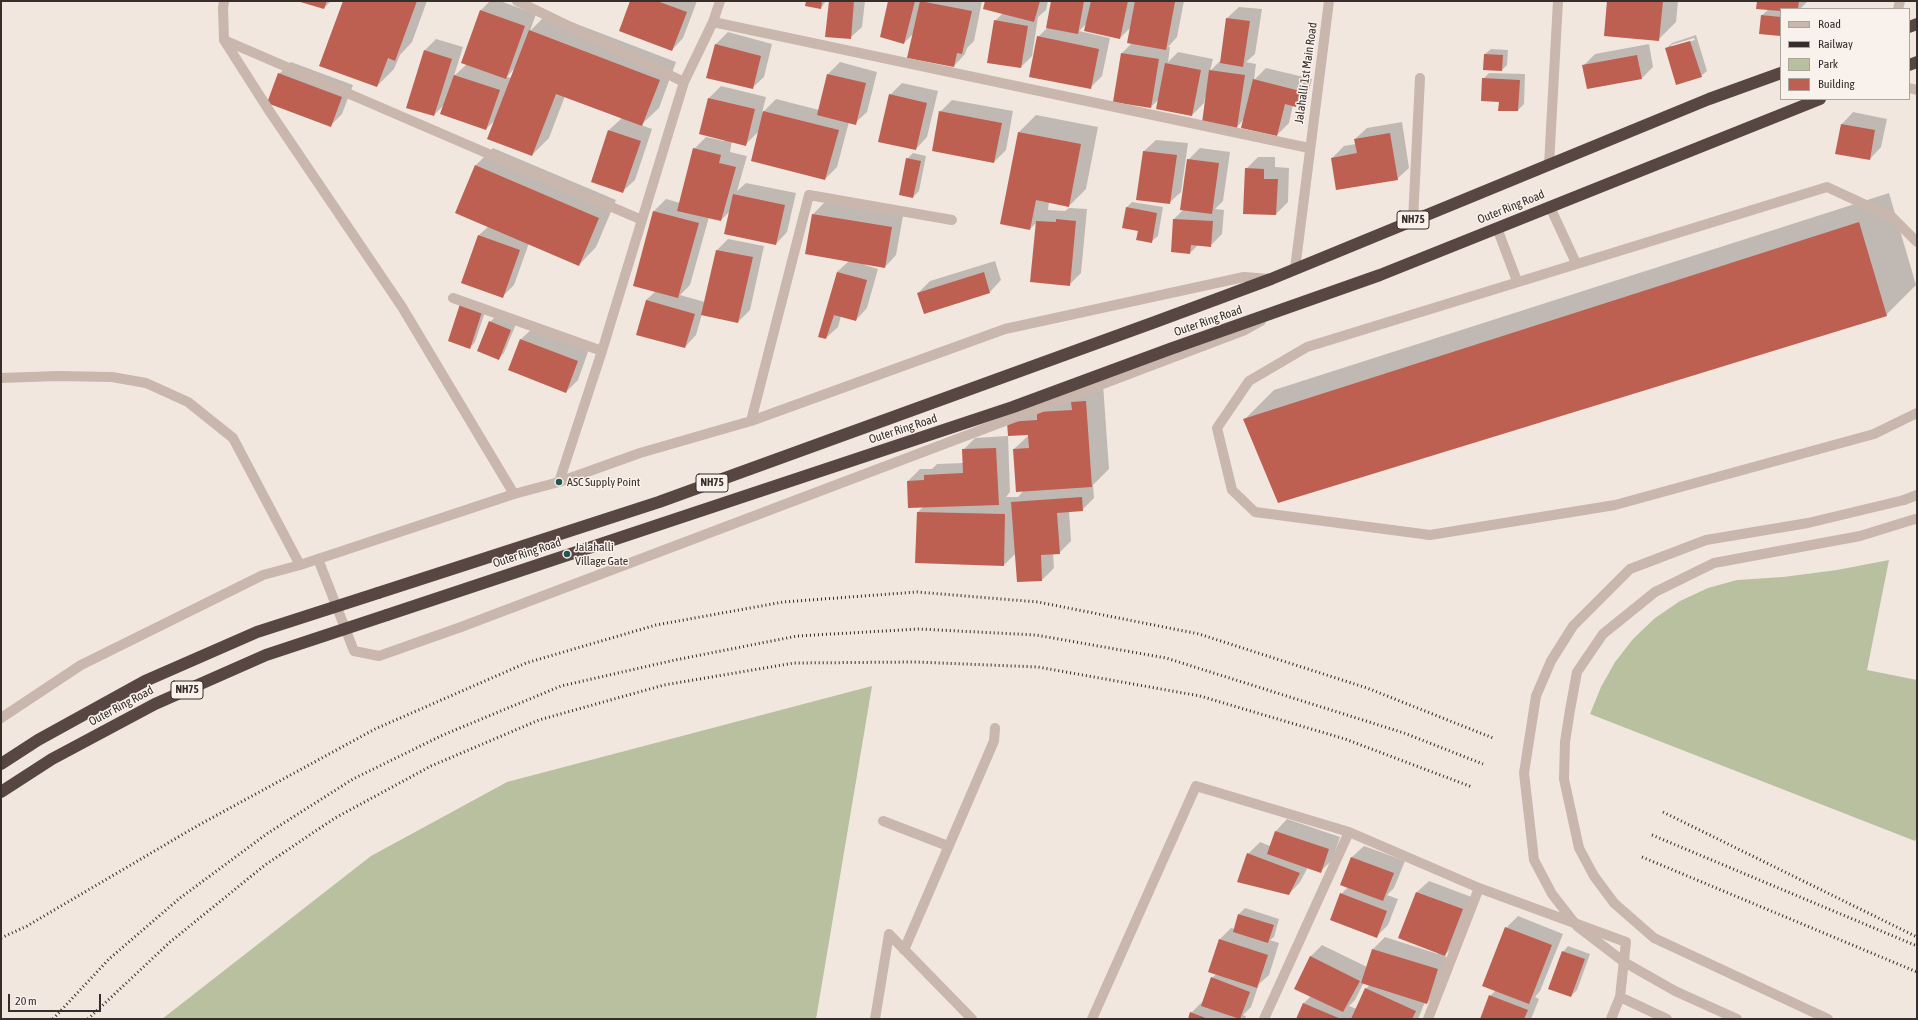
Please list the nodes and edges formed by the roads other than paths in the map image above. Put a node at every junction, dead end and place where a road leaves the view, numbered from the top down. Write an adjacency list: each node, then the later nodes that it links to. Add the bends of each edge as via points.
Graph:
1 (224, 1): 7 (street)
2 (520, 1): 10 (street)
3 (720, 1): 6 (street)
4 (1328, 1): 12 (street, Jalahalli 1st Main Road)
5 (1558, 1): 13 (street)
6 (713, 22): 10 (street); 12 (street)
7 (224, 40): 15 (street); 31 (street, via 402,307)
8 (1780, 73): 13 (highway, Outer Ring Road / NH75, via 1709,99)
9 (1420, 78): 17 (street)
10 (684, 82): 15 (street)
11 (1818, 100): 14 (highway, Outer Ring Road / NH75)
12 (1309, 148): 21 (street, Jalahalli 1st Main Road)
13 (1549, 165): 17 (highway, Outer Ring Road / NH75)
14 (1550, 207): 18 (highway, Outer Ring Road / NH75); 20 (street)
15 (642, 220): 26 (street)
16 (952, 220): 29 (street, via 809,195)
17 (1413, 220): 21 (highway, Outer Ring Road / NH75)
18 (1498, 228): 23 (street); 25 (highway, Outer Ring Road / NH75)
19 (1917, 242): 20 (street, via 1892,217 1827,187)
20 (1576, 263): 23 (street)
21 (1295, 269): 22 (highway, Outer Ring Road / NH75)
22 (1271, 279): 29 (street, via 1244,277 1005,329); 38 (highway, Outer Ring Road / NH75, bridge, via 659,502 257,632 145,681 38,740)
23 (1517, 281): 28 (street, via 1307,347 1249,381 1217,428 1232,490 1255,512 1430,535 1615,505 1874,434)
24 (453, 298): 26 (street)
25 (1287, 308): 34 (street, via 1245,330 379,656 354,651); 39 (highway, Outer Ring Road / NH75, bridge, via 1013,408 266,655 156,704 52,759)
26 (602, 351): 30 (street)
27 (1, 378): 35 (street, via 112,376 146,383 188,402 233,438)
28 (1917, 413)
29 (751, 421): 30 (street, via 640,453)
30 (559, 482): 31 (street)
31 (514, 494): 34 (street)
32 (1917, 494): 53 (street, bridge, via 1904,500 1808,523 1706,540 1630,569 1573,626 1551,661 1536,696 1524,773 1534,860 1552,894 1577,926 1624,962 1675,991)
33 (1916, 519): 54 (street, bridge, via 1860,536 1714,563 1655,592 1603,634 1577,672 1570,710 1565,742 1564,779 1579,848 1594,876 1614,903 1654,938)
34 (318, 559): 35 (street)
35 (300, 565): 36 (street, via 263,575 81,665)
36 (1, 718)
37 (995, 728): 42 (street, via 994,741)
38 (1, 764)
39 (1, 792)
40 (883, 821): 42 (street)
41 (1349, 832): 43 (street); 48 (street, via 1196,786); 49 (street)
42 (948, 846): 44 (street)
43 (1479, 888): 45 (street, via 1626,942); 50 (street)
44 (904, 950): 46 (street, via 889,934); 47 (street)
45 (1620, 997): 51 (street); 52 (street)
46 (875, 1019)
47 (972, 1019)
48 (1092, 1019)
49 (1264, 1019)
50 (1428, 1019)
51 (1610, 1019)
52 (1667, 1019)
53 (1737, 1019)
54 (1828, 1019)

